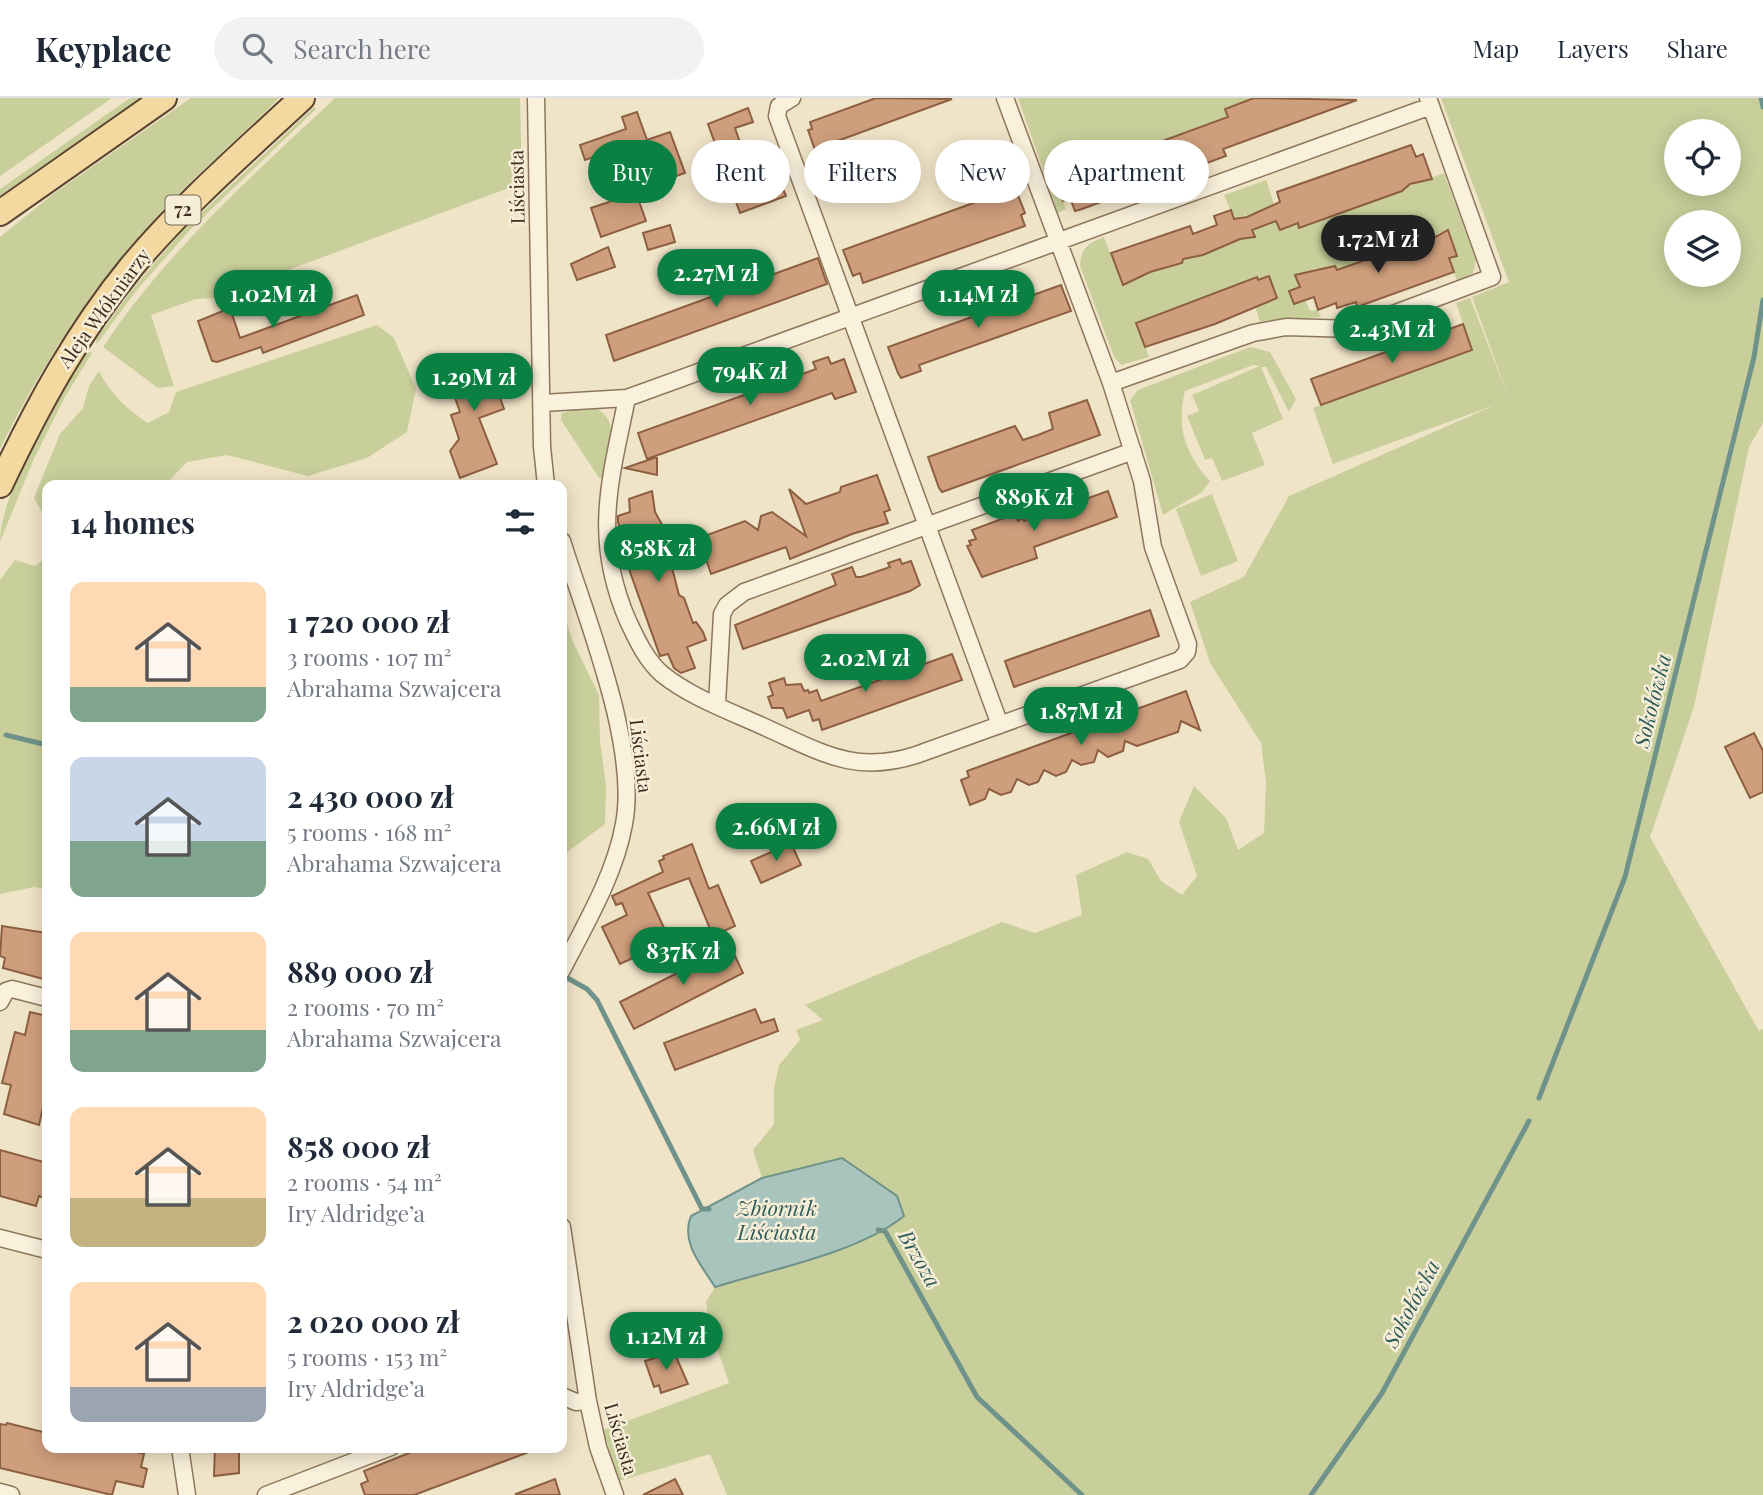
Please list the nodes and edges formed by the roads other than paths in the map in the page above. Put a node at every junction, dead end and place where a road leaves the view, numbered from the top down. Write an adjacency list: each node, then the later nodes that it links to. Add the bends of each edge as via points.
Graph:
1 (164, 98): 7 (main road)
2 (303, 98): 15 (main road, Aleja Włókniarzy / 72, via 187,206 130,268 59,369)
3 (536, 98): 12 (street, Liściasta)
4 (1005, 98): 8 (street)
5 (785, 102): 9 (street, via 777,116)
6 (1429, 102): 8 (street); 10 (street, via 1492,277 1353,328 1286,327 1253,332)
7 (0, 213)
8 (1060, 242): 9 (street); 10 (street)
9 (851, 317): 11 (street); 16 (street)
10 (1111, 383): 13 (street)
11 (627, 398): 12 (street); 18 (street, via 606,498 613,579 649,659 672,681)
12 (542, 403): 14 (street, Liściasta)
13 (1133, 451): 16 (street); 19 (street, via 1153,547 1187,652 1180,660)
14 (545, 480)
15 (0, 485)
16 (927, 526): 18 (street, via 734,598 722,614); 19 (street)
17 (567, 557): 20 (street, Liściasta, via 621,732 626,785 621,839)
18 (717, 704): 19 (street, via 819,752 861,764 903,760)
19 (1000, 725)
20 (567, 960)
21 (42, 997): 22 (street, via 12,989)
22 (0, 1002)
23 (0, 1238): 24 (street)
24 (42, 1249)
25 (567, 1260): 27 (street, Liściasta)
26 (567, 1398): 27 (street)
27 (588, 1401): 34 (street, Liściasta)
28 (181, 1453): 32 (street)
29 (375, 1453): 33 (street)
30 (0, 1492): 31 (street)
31 (11, 1495)
32 (187, 1495)
33 (266, 1495)
34 (615, 1495)

